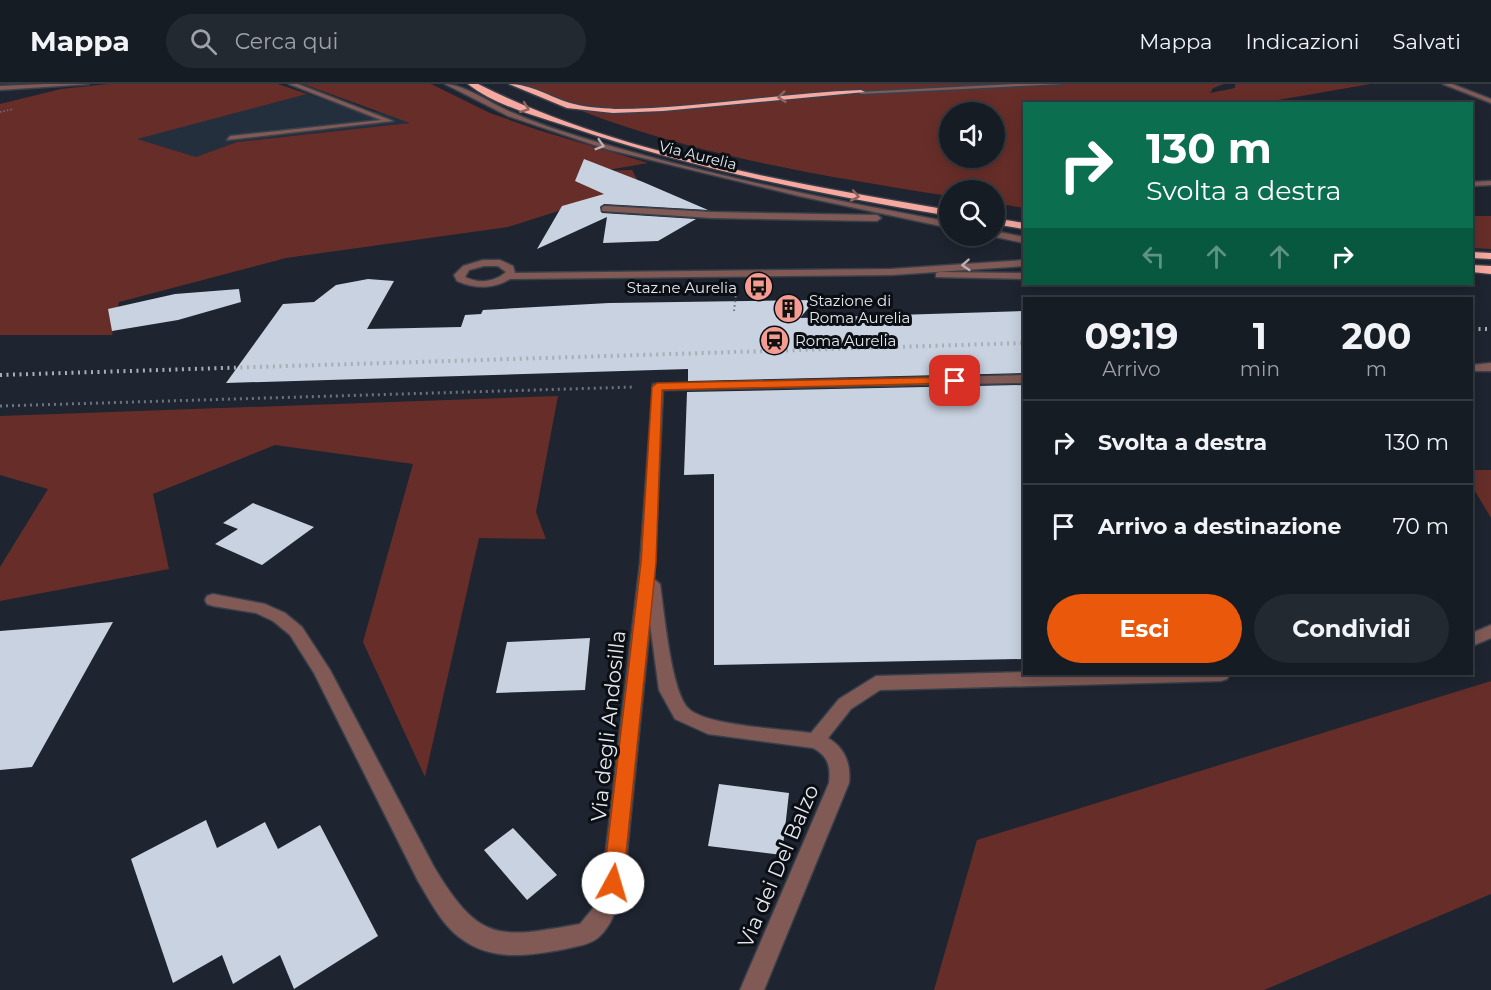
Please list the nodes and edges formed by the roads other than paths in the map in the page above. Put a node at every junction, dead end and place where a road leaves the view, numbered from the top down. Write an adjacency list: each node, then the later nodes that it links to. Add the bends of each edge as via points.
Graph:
1 (86, 84): 9 (street)
2 (292, 84): 12 (street, via 390,121)
3 (448, 84): 18 (street, Via Aurelia, one-way to 18, via 525,120 618,151)
4 (472, 84): 17 (highway, Via Aurelia, one-way to 17, via 529,110 663,153 803,186)
5 (495, 84): 13 (highway, Via Aurelia, via 626,133)
6 (513, 84): 10 (highway, one-way to 6, via 623,112 570,106)
7 (1060, 84): 10 (street)
8 (1446, 84): 11 (street)
9 (0, 88)
10 (861, 92)
11 (1491, 101)
12 (230, 138)
13 (819, 178)
14 (1491, 183): 15 (street)
15 (1473, 184)
16 (605, 209): 18 (street)
17 (939, 211)
18 (915, 219): 19 (street, Via Aurelia)
19 (939, 223)
20 (1005, 223): 21 (highway)
21 (1023, 226)
22 (1005, 236): 23 (street)
23 (1023, 240)
24 (1473, 255): 25 (highway)
25 (1491, 256)
26 (1023, 263): 29 (street, one-way to 29)
27 (1473, 269): 28 (highway)
28 (1490, 270)
29 (891, 272): 30 (street); 31 (street)
30 (509, 276)
31 (1023, 276)
32 (1491, 367): 33 (street)
33 (1473, 368)
34 (1023, 379): 35 (street, Via degli Andosilla, via 657,387)
35 (648, 563): 36 (street, Via degli Andosilla, via 613,883 603,914 588,933 528,945 480,938 454,917 321,670 296,631 270,612); 40 (street, via 668,690 682,714 708,728)
36 (213, 600)
37 (1491, 631): 38 (street)
38 (1473, 640)
39 (1178, 675): 40 (street, via 876,682 845,704)
40 (815, 741): 41 (street, Via dei Del Balzo, via 830,748 838,760 838,783)
41 (752, 990)

